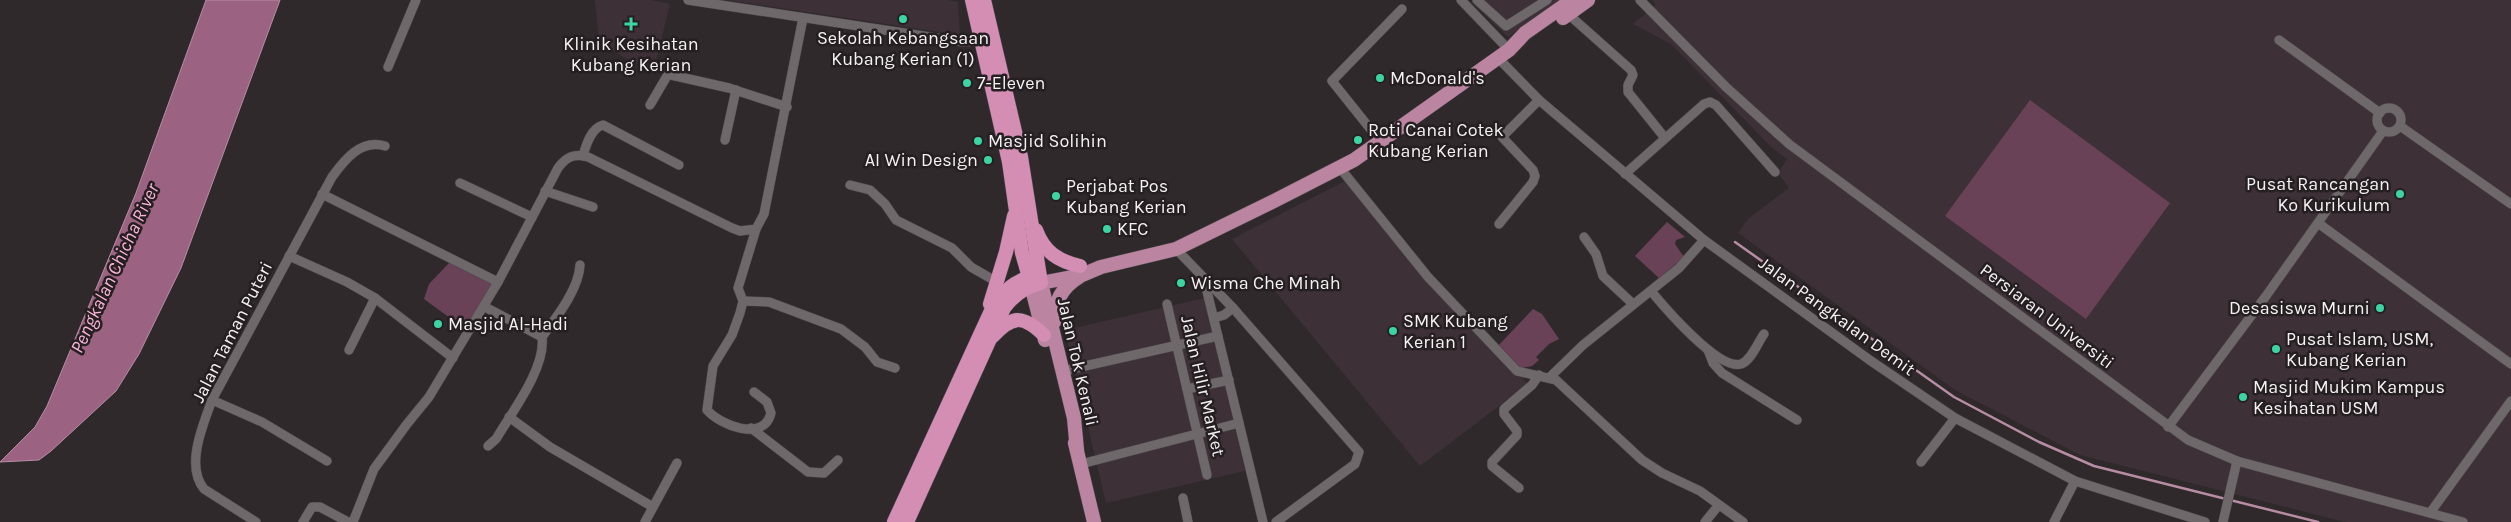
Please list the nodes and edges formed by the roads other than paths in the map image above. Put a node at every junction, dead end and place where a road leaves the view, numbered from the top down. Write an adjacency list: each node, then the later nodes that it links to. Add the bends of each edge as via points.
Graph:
1 (416, 0): 19 (street)
2 (688, 0): 14 (street)
3 (972, 0): 16 (highway)
4 (984, 0): 16 (highway)
5 (1461, 0): 18 (street, Jalan Pangkalan Demit)
6 (1478, 0): 7 (street, via 1506,26)
7 (1547, 0)
8 (1572, 0): 18 (main road, via 1525,33)
9 (1588, 0): 13 (main road)
10 (1632, 0): 15 (street, Persiaran Universiti)
11 (1640, 0): 15 (street, Persiaran Universiti)
12 (1402, 9): 29 (street, via 1332,81)
13 (1568, 14): 18 (main road, via 1531,41); 27 (street, via 1631,70 1633,75 1628,92)
14 (803, 18): 16 (street, via 963,42); 23 (street)
15 (1669, 31): 90 (street, Persiaran Universiti, via 1790,144)
16 (989, 40): 42 (highway); 44 (highway, via 1021,157)
17 (2279, 40): 24 (street)
18 (1503, 54): 21 (street, Jalan Pangkalan Demit); 29 (main road)
19 (388, 67)
20 (736, 90): 22 (street, via 670,75); 23 (street); 28 (street)
21 (1539, 100): 35 (street, Jalan Pangkalan Demit); 46 (street, via 1503,135 1504,141 1536,176)
22 (650, 105)
23 (787, 107): 47 (street, via 764,214)
24 (2380, 113): 25 (street, via 2394,109 2400,114); 26 (street, via 2378,124)
25 (2400, 126): 26 (street, via 2391,132); 40 (street)
26 (2383, 130): 45 (street)
27 (1665, 138): 34 (street, via 1704,104 1713,102); 35 (street)
28 (725, 140)
29 (1380, 141): 33 (main road)
30 (385, 146): 39 (street, Jalan Taman Puteri, via 368,144 361,147 340,166)
31 (583, 156): 32 (street, via 596,129 603,125); 38 (street, via 575,155 564,160); 47 (street, via 732,228 740,231)
32 (679, 165)
33 (1340, 168): 50 (main road); 79 (street, via 1460,313 1517,371)
34 (1775, 172)
35 (1625, 174): 49 (street, Jalan Pangkalan Demit)
36 (460, 184): 43 (street)
37 (850, 185): 57 (street, via 870,190 896,220 952,248 971,267)
38 (545, 191): 41 (street); 43 (street)
39 (322, 194): 51 (street, Jalan Taman Puteri); 56 (street)
40 (2511, 204)
41 (593, 207)
42 (1016, 208): 55 (highway, via 1022,253); 57 (highway)
43 (532, 217): 56 (street)
44 (1030, 218): 53 (highway, via 1039,239 1050,253); 55 (highway)
45 (2318, 222): 76 (street); 90 (street)
46 (1499, 224)
47 (756, 229): 60 (street, via 738,288)
48 (1584, 237): 62 (street, via 1596,254 1603,276)
49 (1704, 240): 58 (street); 87 (street, Jalan Pangkalan Demit)
50 (1176, 249): 53 (main road); 54 (street)
51 (289, 256): 59 (street); 84 (street, Jalan Taman Puteri)
52 (580, 265): 68 (street, via 569,295)
53 (1081, 271): 55 (main road); 72 (main road, via 1058,300 1055,313)
54 (1204, 278): 64 (street); 65 (street)
55 (1035, 280): 67 (main road, Jalan Tok Kenali); 69 (highway, via 1010,301); 72 (main road, Jalan Tok Kenali)
56 (498, 282): 63 (street)
57 (997, 282): 69 (highway)
58 (1651, 291): 62 (street); 74 (street)
59 (375, 298): 73 (street); 75 (street)
60 (743, 301): 77 (street, via 769,302 841,329 865,347 877,362); 91 (street, via 732,335 713,366 706,405 711,414 729,426)
61 (1168, 304): 71 (street, Jalan Hilir Market)
62 (1633, 304): 80 (street)
63 (484, 307): 68 (street); 75 (street)
64 (1233, 308): 65 (street); 117 (street, via 1359,452 1355,464)
65 (1214, 318): 70 (street)
66 (1764, 334): 74 (street, via 1740,365 1728,363)
67 (1044, 335): 69 (highway, via 1026,320 1017,319); 94 (main road, Jalan Tok Kenali)
68 (542, 336): 86 (street, via 542,355)
69 (985, 336): 112 (highway); 113 (highway)
70 (1218, 336): 71 (street); 81 (street)
71 (1177, 345): 78 (street); 82 (street, Jalan Hilir Market)
72 (1057, 347): 78 (main road, Jalan Tok Kenali)
73 (349, 350)
74 (1708, 350): 88 (street, via 1722,373)
75 (453, 358): 110 (street, via 429,397 374,469)
76 (2511, 364)
77 (895, 368)
78 (1062, 371): 94 (main road, Jalan Tok Kenali, via 1074,418)
79 (1539, 375): 80 (street); 102 (street, via 1504,409 1517,435 1492,462 1498,472)
80 (1550, 377): 104 (street, via 1561,383 1642,460 1700,491)
81 (1229, 380): 82 (street); 89 (street)
82 (1187, 390): 92 (street, Jalan Hilir Market)
83 (754, 392): 91 (street, via 767,402 771,413 764,425)
84 (212, 400): 96 (street, via 262,422); 107 (street, Jalan Taman Puteri, via 202,430 196,475 204,490)
85 (2511, 401): 106 (street)
86 (510, 417): 93 (street); 105 (street, via 550,447)
87 (1955, 418): 99 (street); 101 (street, Jalan Pangkalan Demit)
88 (1797, 420)
89 (1239, 423): 92 (street); 116 (street)
90 (2168, 427): 97 (street, Persiaran Universiti, via 2203,448)
91 (751, 428): 95 (street, via 808,472 824,473)
92 (1198, 434): 94 (street); 100 (street, Jalan Hilir Market)
93 (488, 446)
94 (1079, 457): 114 (main road, Jalan Tok Kenali)
95 (838, 460)
96 (327, 461)
97 (2237, 461): 106 (street, Persiaran Universiti); 122 (street)
98 (677, 462): 105 (street)
99 (1920, 462)
100 (1207, 475)
101 (2075, 480): 120 (street); 121 (street, Jalan Pangkalan Demit)
102 (1519, 488)
103 (1182, 498): 115 (street)
104 (1718, 506): 118 (street); 119 (street)
105 (653, 507): 111 (street)
106 (2430, 513): 123 (street, Persiaran Universiti)
107 (256, 522)
108 (303, 522): 109 (street, via 312,507 320,507)
109 (348, 522)
110 (353, 522)
111 (645, 522)
112 (894, 522)
113 (907, 522)
114 (1094, 522)
115 (1188, 522)
116 (1263, 522)
117 (1276, 522)
118 (1705, 522)
119 (1743, 522)
120 (2054, 522)
121 (2204, 522)
122 (2223, 522)
123 (2463, 522)

